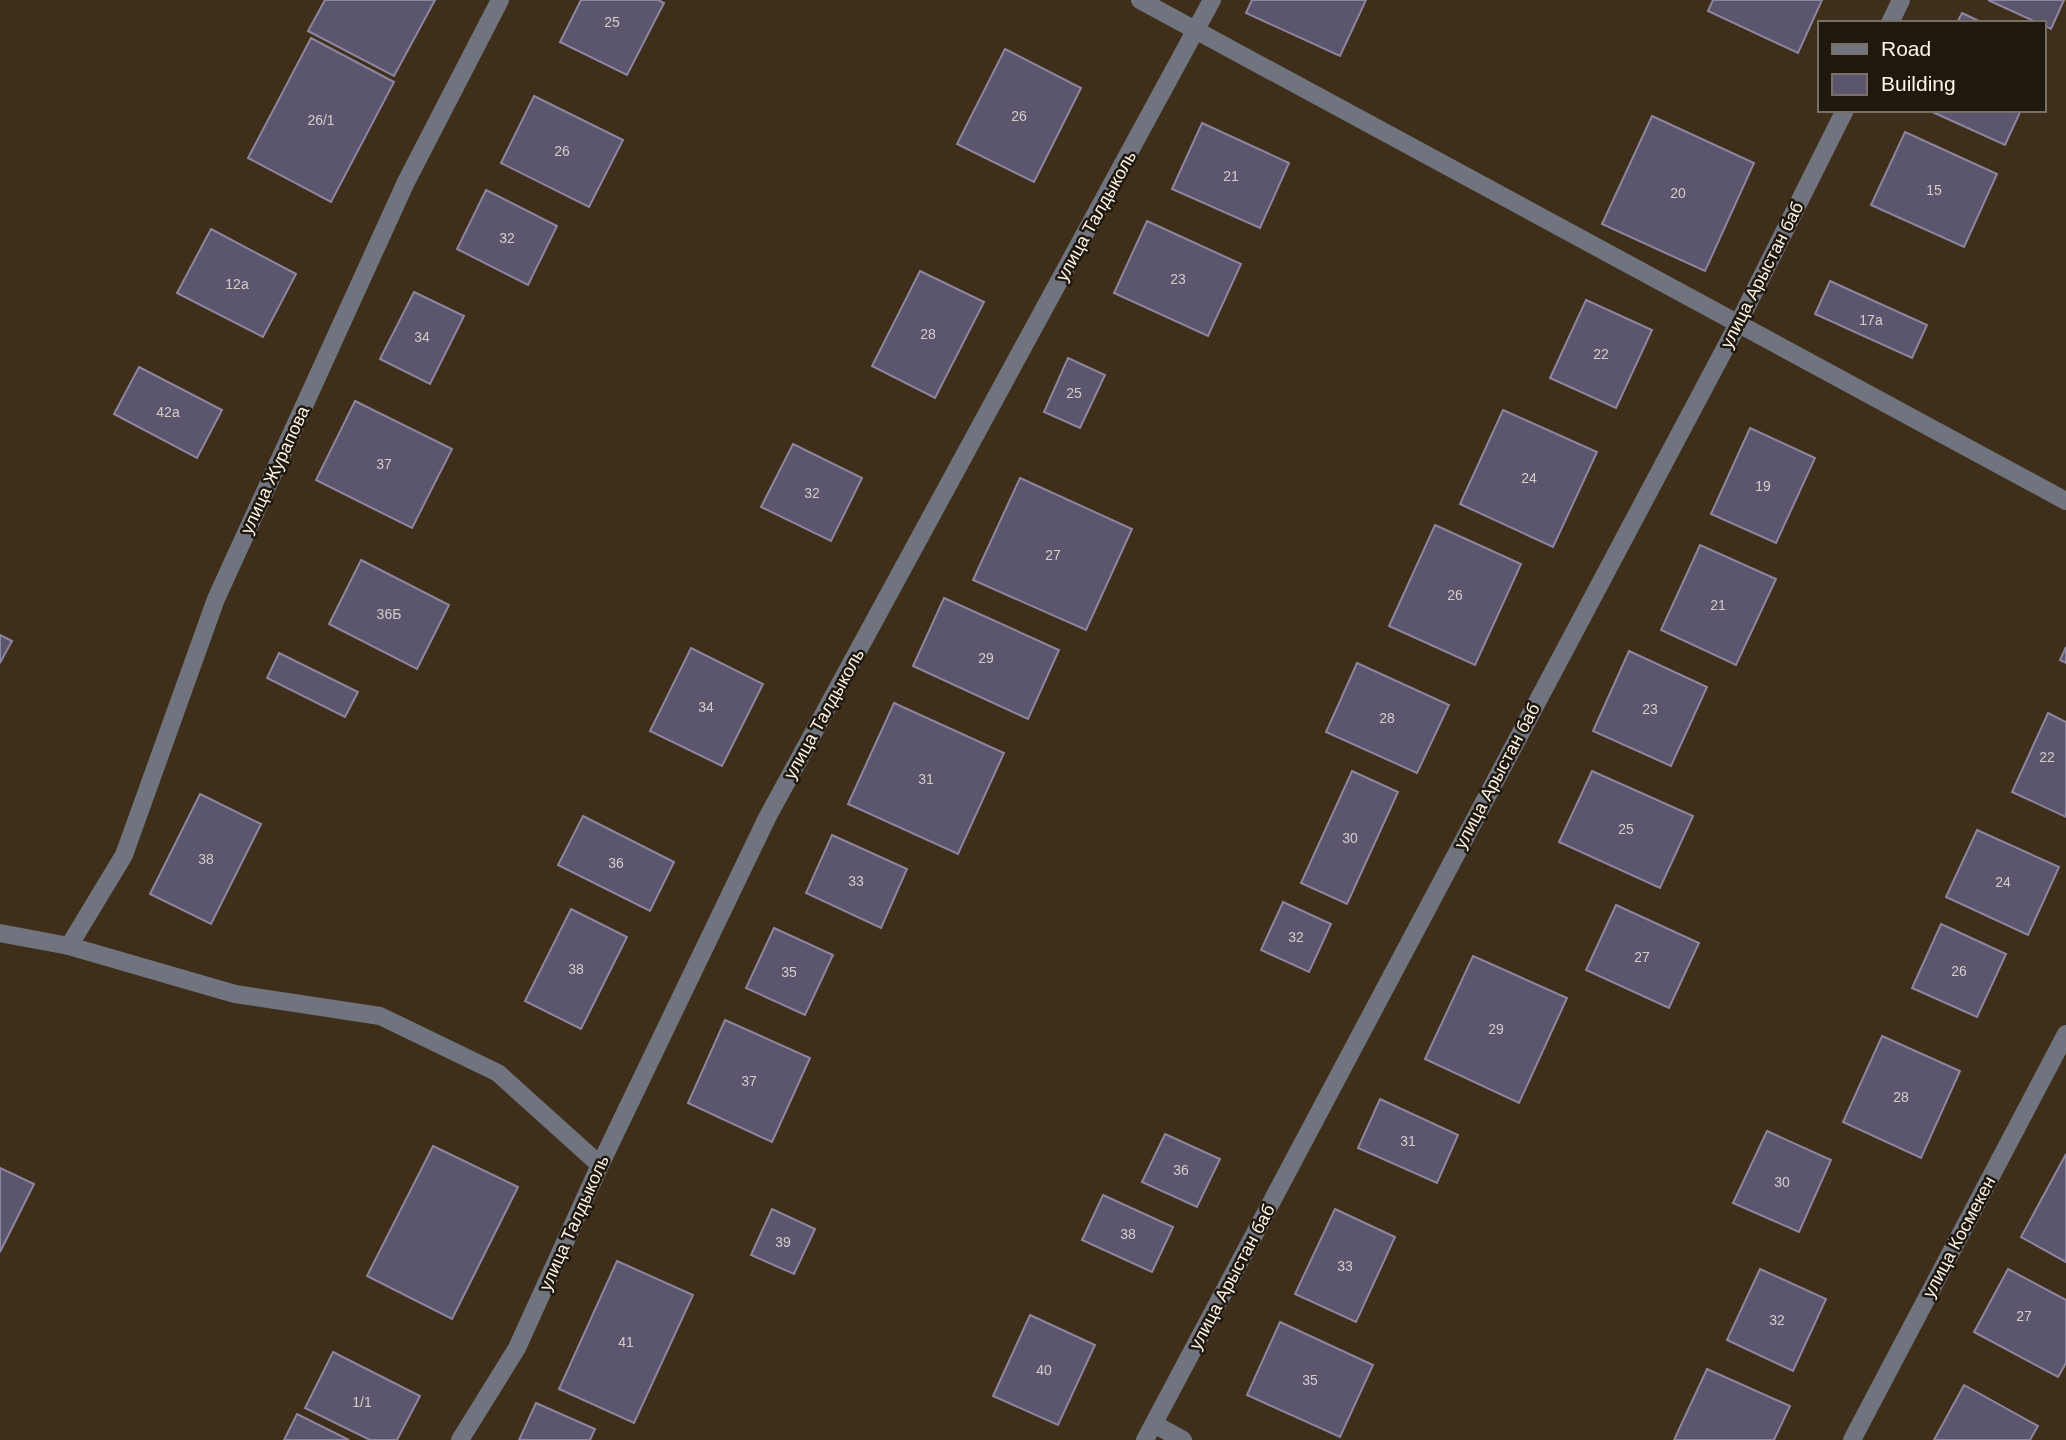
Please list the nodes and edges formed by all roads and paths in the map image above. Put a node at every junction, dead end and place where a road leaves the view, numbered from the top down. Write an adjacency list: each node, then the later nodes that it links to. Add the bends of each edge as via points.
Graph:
1 (500, 0): 11 (street, улица Журапова, via 407,182 216,599 124,855)
2 (1140, 0): 6 (street)
3 (1212, 0): 6 (street, улица Талдыколь)
4 (1901, 0): 5 (street)
5 (1891, 21)
6 (1197, 30): 8 (street); 13 (street, улица Талдыколь, via 766,818)
7 (1844, 112): 8 (street, улица Арыстан баб)
8 (1738, 324): 9 (street); 14 (street, улица Арыстан баб)
9 (2066, 501)
10 (0, 933): 11 (street)
11 (69, 946): 13 (street, via 235,995 380,1016 498,1073)
12 (2066, 1034): 17 (street, улица Космекен)
13 (600, 1165): 15 (street, улица Талдыколь, via 517,1348)
14 (1149, 1432): 16 (street)
15 (460, 1440)
16 (1183, 1440)
17 (1852, 1440)

